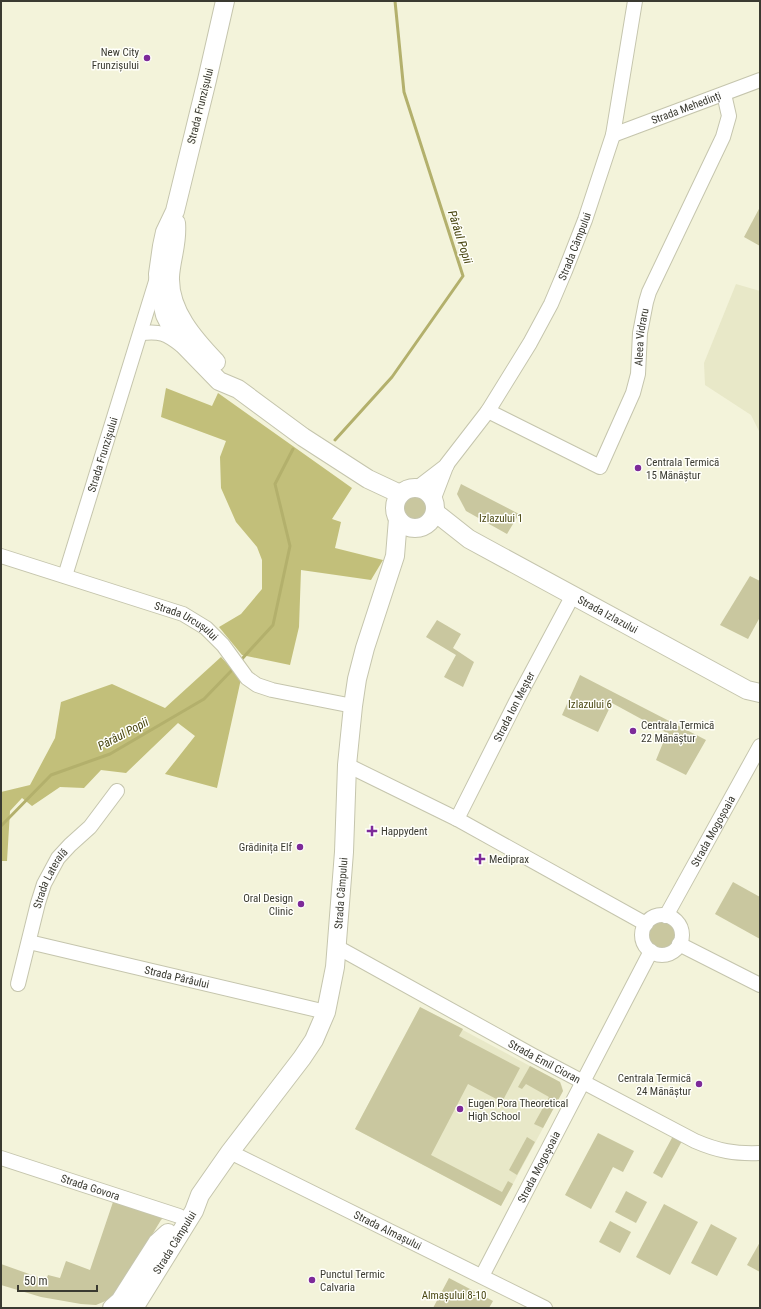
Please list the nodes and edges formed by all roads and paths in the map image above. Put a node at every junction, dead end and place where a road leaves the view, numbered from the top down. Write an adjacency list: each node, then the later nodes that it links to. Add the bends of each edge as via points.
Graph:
1 (225, 1): 6 (main road, Strada Frunzișului)
2 (635, 1): 5 (street, Strada Câmpului)
3 (760, 80): 4 (street, Strada Mehedinți)
4 (724, 94): 5 (street, Strada Mehedinți); 11 (street, Aleea Vidraru, via 730,116 723,137 649,292 640,332 638,374 633,393 600,467)
5 (613, 135): 11 (street, Strada Câmpului, via 585,220 551,304)
6 (175, 211): 7 (main road, Strada Frunzișului, via 165,232); 10 (main road, Strada Frunzișului, via 177,236 170,279 175,304 189,331)
7 (158, 274): 8 (street, Strada Frunzișului); 9 (main road, Strada Frunzișului, via 165,315 172,329)
8 (142, 328): 9 (street, Strada Frunzișului, via 170,336); 19 (street, Strada Frunzișului)
9 (193, 356): 10 (main road, Strada Frunzișului, via 219,381)
10 (238, 389): 13 (main road, Strada Frunzișului, via 303,437)
11 (488, 411): 12 (street, Strada Câmpului)
12 (447, 464): 14 (street, Strada Câmpului); 16 (street, Strada Câmpului)
13 (368, 479): 15 (main road, Strada Izlazului)
14 (417, 488): 15 (main road, via 408,489); 16 (main road, Strada Izlazului, via 430,493)
15 (398, 507): 16 (main road, Strada Izlazului, via 402,524 408,528); 18 (main road, Strada Câmpului)
16 (428, 516): 18 (main road, Strada Câmpului); 20 (main road, Strada Izlazului)
17 (1, 556): 19 (street, Strada Urcușului)
18 (395, 556): 23 (main road, Strada Câmpului, via 365,648)
19 (65, 576): 23 (street, Strada Urcușului, via 183,614 206,628 223,645 246,678 257,685)
20 (573, 595): 21 (main road, Strada Izlazului); 27 (street, Strada Ion Meșter)
21 (754, 691): 22 (main road, Strada Izlazului)
22 (760, 702)
23 (353, 706): 25 (main road, Strada Câmpului)
24 (760, 746): 28 (street, Strada Mogoșoaia)
25 (347, 765): 27 (street); 32 (main road, Strada Câmpului)
26 (117, 791): 30 (street, Strada Laterală, via 90,827 70,844 50,871 38,902)
27 (457, 819): 29 (street)
28 (666, 916): 29 (street, via 657,916); 31 (street, via 675,921 680,928 682,936)
29 (646, 924): 33 (street, via 642,937)
30 (29, 942): 34 (street, Strada Laterală); 36 (street, Strada Pârâului)
31 (679, 944): 33 (street, via 673,952 664,955); 35 (street)
32 (337, 947): 36 (main road, Strada Câmpului); 37 (street, Strada Emil Cioran)
33 (651, 951): 37 (street, Strada Mogoșoaia)
34 (18, 984)
35 (760, 985)
36 (326, 1012): 38 (main road, Strada Câmpului, via 314,1040 302,1058)
37 (583, 1082): 39 (street, Strada Emil Cioran, via 711,1148 729,1152); 44 (street, Strada Mogoșoaia)
38 (230, 1152): 41 (main road, Strada Câmpului); 44 (street, Strada Almașului)
39 (760, 1153)
40 (1, 1158): 42 (street, Strada Govora)
41 (200, 1195): 42 (main road, Strada Câmpului); 47 (main road, Strada Câmpului, via 194,1211)
42 (180, 1216): 43 (main road, Strada Câmpului)
43 (168, 1233): 45 (main road, via 157,1243 120,1301); 46 (main road, Strada Câmpului)
44 (482, 1276): 48 (street, Strada Almașului)
45 (112, 1308)
46 (121, 1308)
47 (134, 1308)
48 (545, 1308)

